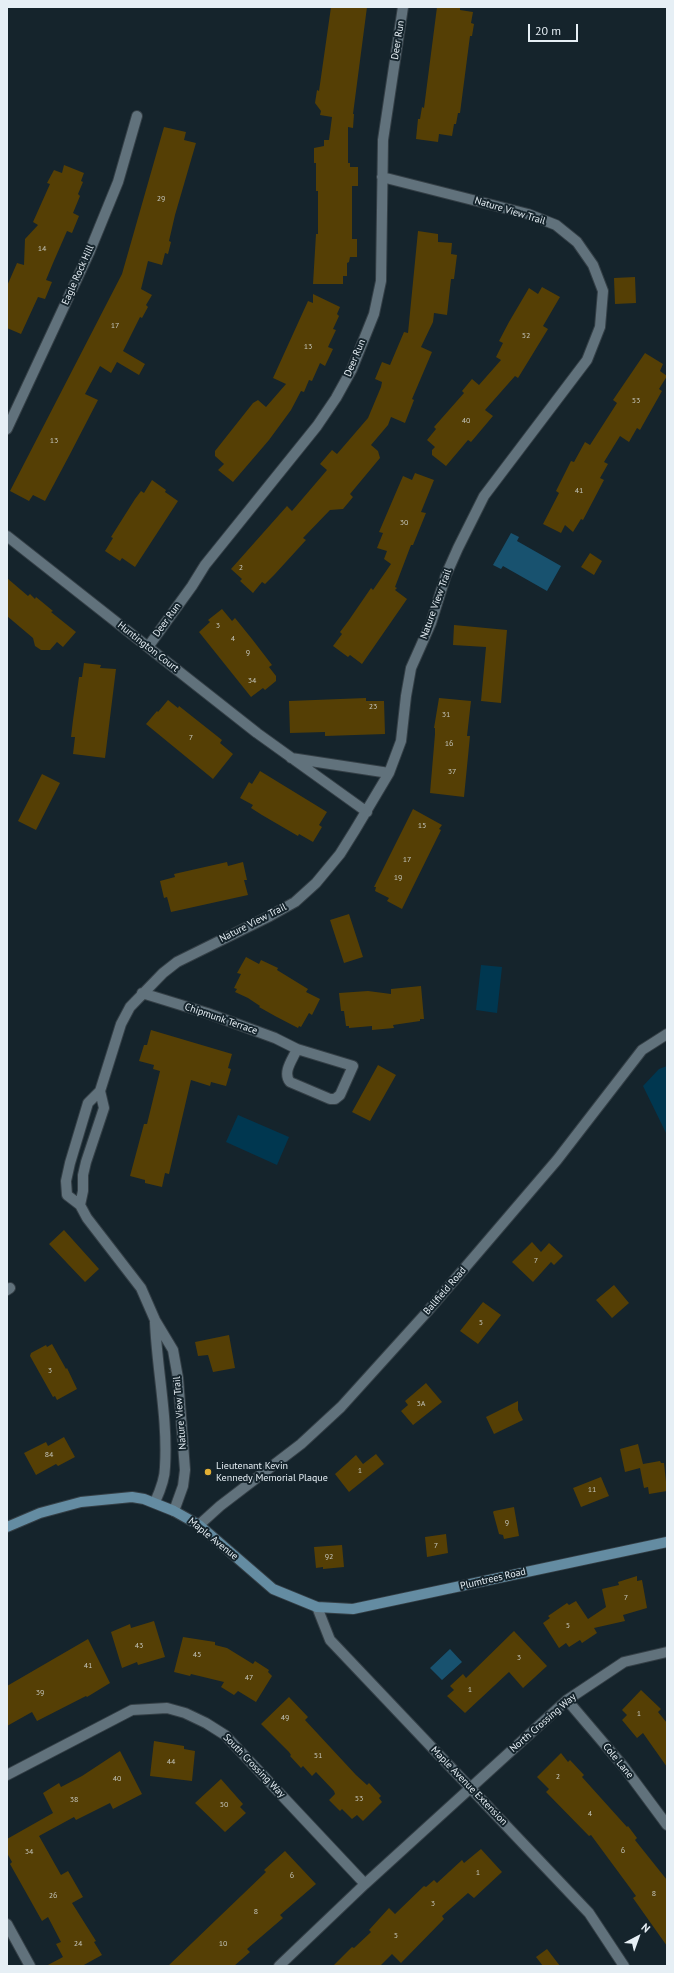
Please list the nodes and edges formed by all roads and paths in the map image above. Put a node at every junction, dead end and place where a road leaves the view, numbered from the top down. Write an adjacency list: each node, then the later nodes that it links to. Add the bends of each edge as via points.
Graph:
1 (403, 7): 3 (street, Deer Run, via 383,140)
2 (137, 116): 4 (street, Eagle Rock Hill, via 118,182 92,246)
3 (382, 177): 6 (street, Deer Run, via 381,281 374,314 352,369 317,426 205,565); 8 (street, Nature View Trail, via 528,214 556,225 577,242 593,265 603,291 600,327 587,360 484,496 446,575 431,623 411,668 401,741)
4 (7, 428)
5 (7, 536): 6 (street, Huntington Court)
6 (148, 647): 7 (street, Huntington Court)
7 (289, 758): 8 (street, Huntington Court); 9 (street, Huntington Court)
8 (389, 773): 9 (street, Nature View Trail)
9 (367, 812): 10 (street, Nature View Trail, via 340,854 316,883 295,902 177,962)
10 (142, 993): 12 (street, Chipmunk Terrace, via 248,1028); 13 (street, Nature View Trail, via 130,1007 121,1024)
11 (667, 1034): 18 (street, Ballfield Road, via 642,1050 557,1160 427,1312 341,1406 301,1444)
12 (297, 1049): 12 (street, Chipmunk Terrace, via 352,1066 340,1094 335,1099 310,1091 286,1078 286,1072)
13 (100, 1091): 14 (street, Nature View Trail, via 104,1108 86,1162); 14 (street, Nature View Trail, via 88,1103 66,1181 67,1195)
14 (80, 1206): 15 (street, Nature View Trail, via 141,1288)
15 (155, 1320): 16 (street, Nature View Trail, via 165,1468); 17 (street, Nature View Trail, via 173,1350 178,1378 186,1470)
16 (156, 1502): 17 (main road, Maple Avenue); 19 (main road, Maple Avenue, via 132,1497 81,1502 40,1513)
17 (174, 1511): 18 (main road, Maple Avenue)
18 (199, 1525): 21 (main road, Maple Avenue, via 274,1590)
19 (7, 1527)
20 (667, 1542): 21 (main road, Plumtrees Road, via 353,1609)
21 (318, 1606): 25 (street, Maple Avenue Extension, via 330,1640)
22 (667, 1652): 23 (street, North Crossing Way, via 624,1662)
23 (567, 1700): 25 (street, North Crossing Way); 26 (street, Cole Lane, via 624,1767)
24 (7, 1775): 27 (street, South Crossing Way, via 132,1710 167,1708 186,1713 225,1735)
25 (470, 1787): 27 (street); 31 (street, Maple Avenue Extension, via 589,1913)
26 (667, 1824)
27 (365, 1884): 30 (street)
28 (7, 1924): 29 (street)
29 (30, 1966)
30 (279, 1966)
31 (624, 1966)

